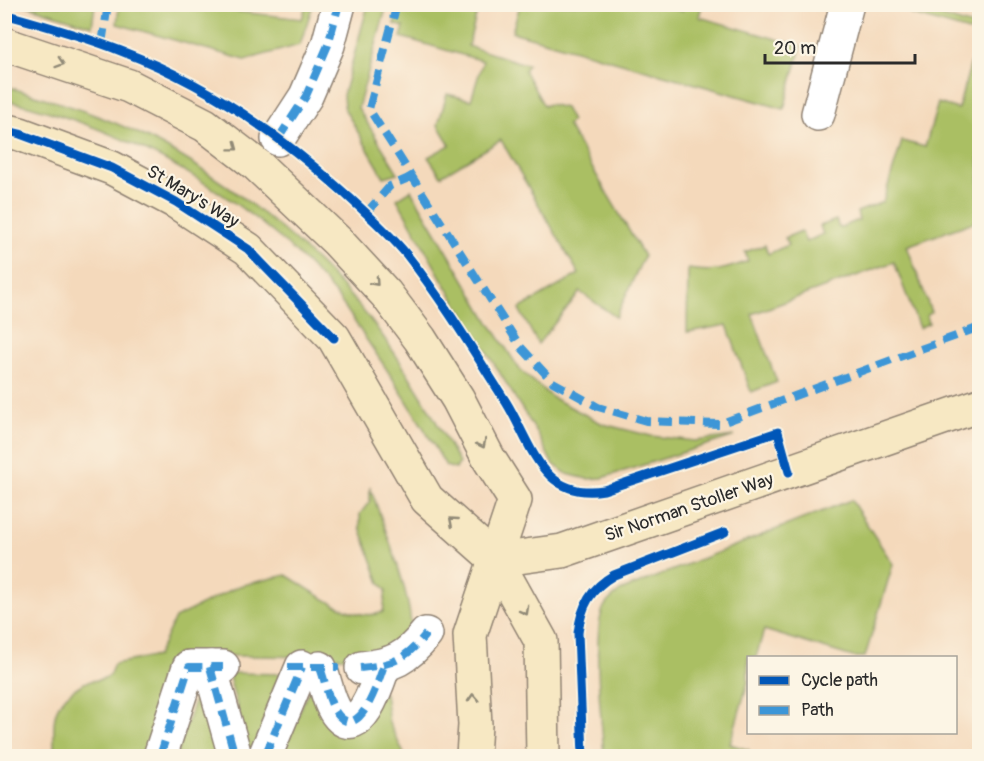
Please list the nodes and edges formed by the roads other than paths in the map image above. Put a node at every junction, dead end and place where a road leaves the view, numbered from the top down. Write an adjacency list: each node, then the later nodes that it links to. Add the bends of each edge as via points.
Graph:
1 (339, 4): 6 (street, via 328,45 306,96)
2 (847, 4): 4 (street)
3 (4, 44): 8 (main road, one-way to 8, via 129,86 205,125 257,165 337,241 386,294 420,339 515,500)
4 (818, 114)
5 (4, 130): 8 (main road, St Mary's Way, one-way to 5, via 427,499 334,338 248,249 176,202 112,168)
6 (278, 139)
7 (980, 405): 8 (main road, Sir Norman Stoller Way, via 562,551)
8 (496, 560): 13 (main road, one-way to 8, via 470,635); 14 (main road, St Mary's Way, one-way to 14, via 541,642)
9 (426, 634): 12 (street, via 400,659 332,667)
10 (160, 756): 11 (street, via 189,667 216,667)
11 (235, 756)
12 (265, 756)
13 (473, 756)
14 (543, 756)

